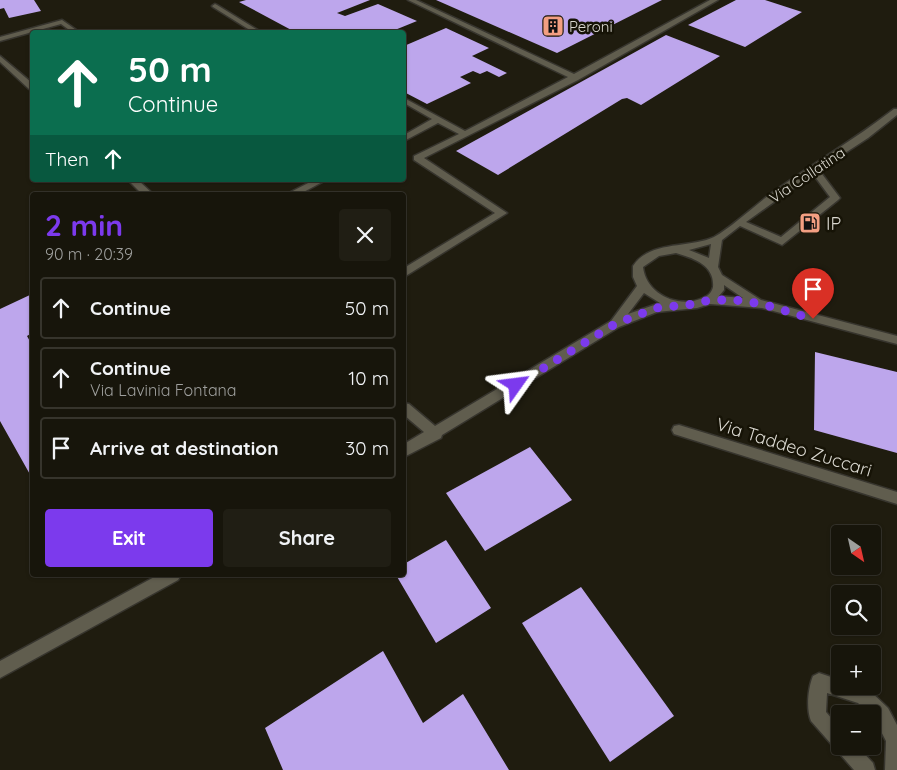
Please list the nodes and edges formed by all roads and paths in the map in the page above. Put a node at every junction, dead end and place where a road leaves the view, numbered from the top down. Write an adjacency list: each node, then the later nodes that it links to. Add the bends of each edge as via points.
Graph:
1 (411, 0): 10 (street)
2 (715, 0): 10 (street)
3 (215, 6): 6 (street)
4 (33, 30): 5 (street, via 62,22)
5 (73, 30)
6 (254, 30)
7 (30, 31): 8 (street)
8 (0, 39)
9 (0, 58): 11 (street)
10 (575, 78): 15 (street)
11 (30, 85)
12 (406, 101): 14 (street)
13 (897, 111): 17 (street, Via Collatina, via 865,136)
14 (439, 119): 15 (street); 16 (street)
15 (465, 134): 26 (street, via 417,158 502,213)
16 (406, 137)
17 (813, 168): 22 (street, Via Collatina); 22 (street, via 835,198 782,242)
18 (135, 182): 20 (street)
19 (316, 182): 21 (street)
20 (146, 192)
21 (296, 192)
22 (739, 222): 23 (street, Via Collatina)
23 (718, 239): 24 (street, Via Collatina); 25 (street)
24 (676, 250): 25 (street, via 699,257); 28 (street, via 653,254 638,266)
25 (713, 267): 27 (street)
26 (406, 272)
27 (720, 278): 29 (street, via 718,290); 31 (street)
28 (642, 286): 30 (street, via 652,295); 32 (street)
29 (709, 300): 30 (street); 31 (street)
30 (681, 304): 32 (street, via 656,308)
31 (762, 304): 33 (street)
32 (615, 324): 36 (street)
33 (897, 340)
34 (406, 410): 36 (street)
35 (679, 430): 38 (street, Via Taddeo Zuccari)
36 (436, 434): 37 (street)
37 (406, 450)
38 (897, 498)
39 (169, 577): 40 (street)
40 (0, 670)
41 (872, 705): 43 (street, via 863,696 819,682 816,715)
42 (881, 713): 46 (street, via 895,740)
43 (831, 731)
44 (853, 755): 45 (street)
45 (866, 770)
46 (894, 770)

